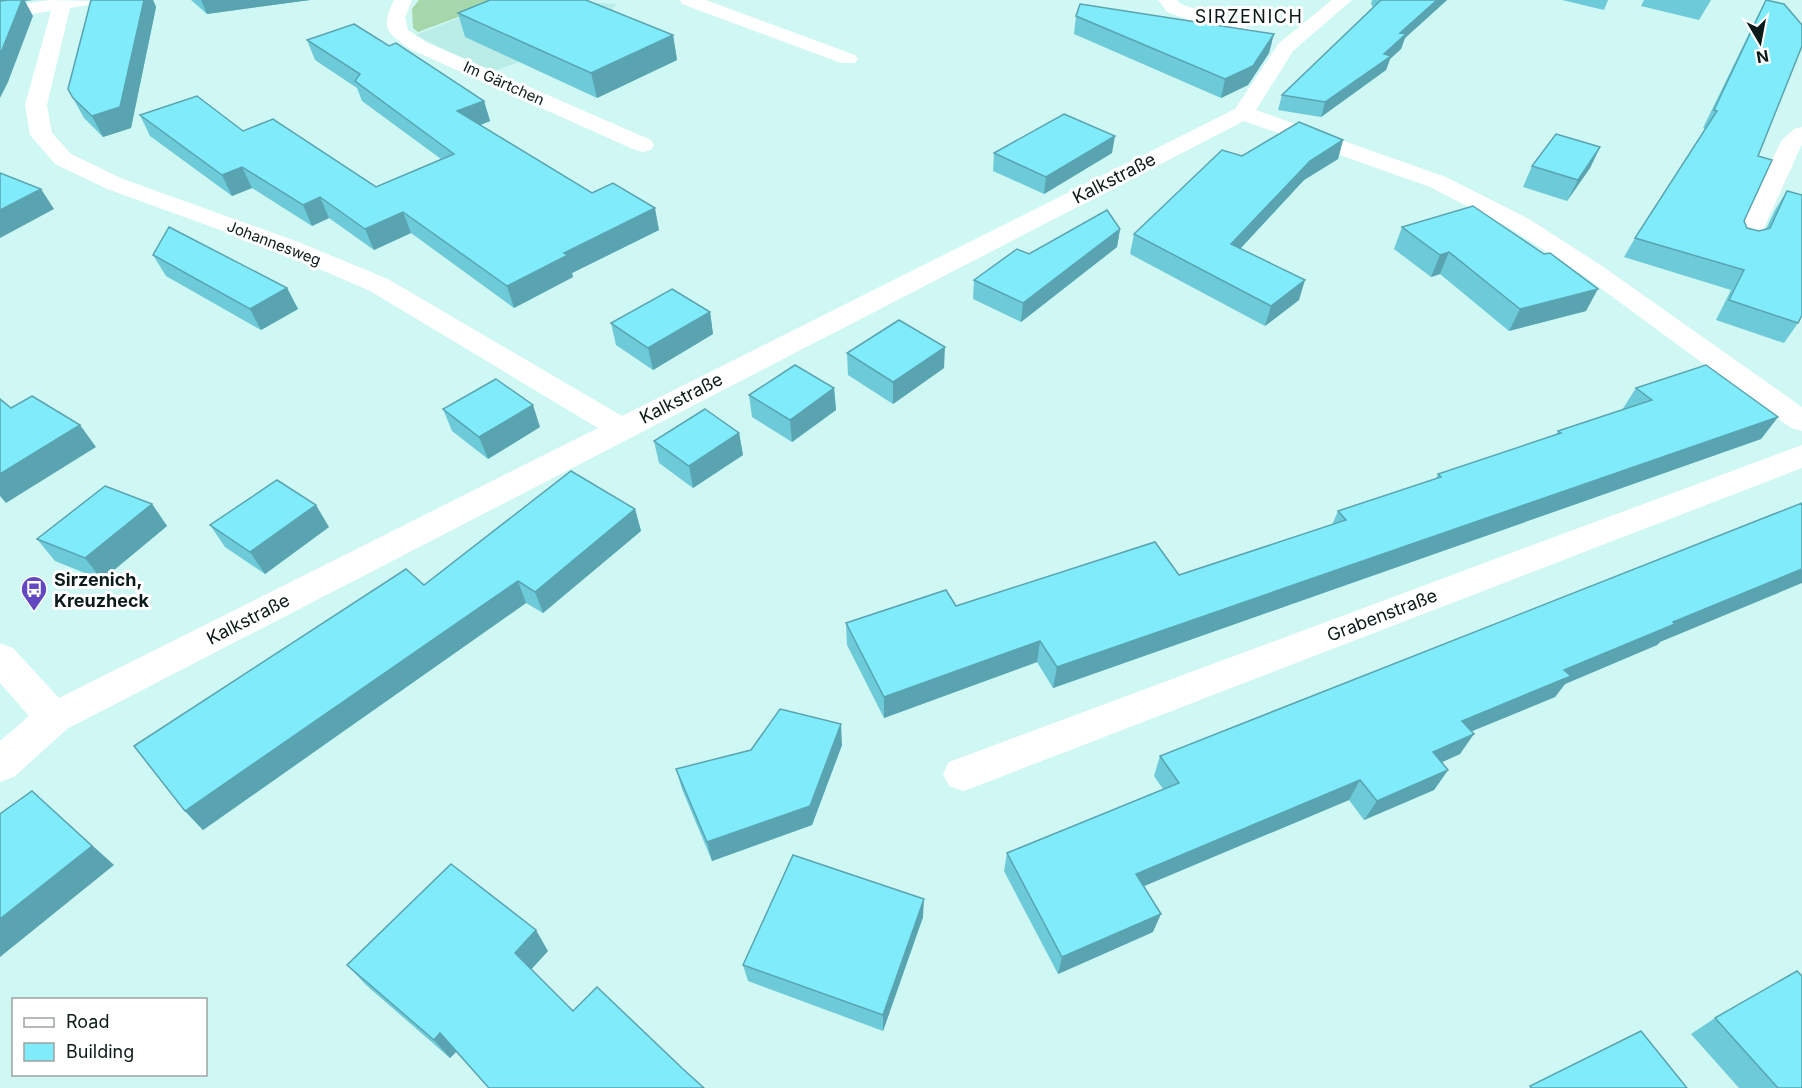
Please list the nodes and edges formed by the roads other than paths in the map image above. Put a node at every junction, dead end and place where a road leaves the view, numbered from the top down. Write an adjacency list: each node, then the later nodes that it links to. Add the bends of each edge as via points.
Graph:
1 (403, 0): 11 (street, Im Gärtchen, via 395,18 399,33 419,46)
2 (689, 0): 8 (street)
3 (1167, 0): 7 (street, via 1173,8)
4 (71, 1): 6 (street); 14 (street, Johannesweg, via 36,105 41,135 63,159 115,184 287,246 379,285)
5 (1334, 1): 7 (street, Kalkstraße)
6 (0, 13)
7 (1286, 47): 9 (street, Kalkstraße)
8 (848, 59)
9 (1243, 112): 13 (street, via 1438,182 1520,224 1593,271); 14 (street, Kalkstraße)
10 (1802, 134): 12 (street, via 1792,141)
11 (643, 145)
12 (1746, 241)
13 (1802, 421)
14 (621, 429): 17 (street, Kalkstraße)
15 (1802, 456): 19 (street, Grabenstraße)
16 (0, 658): 17 (street)
17 (54, 718): 18 (street, Kalkstraße)
18 (0, 765)
19 (963, 774)

